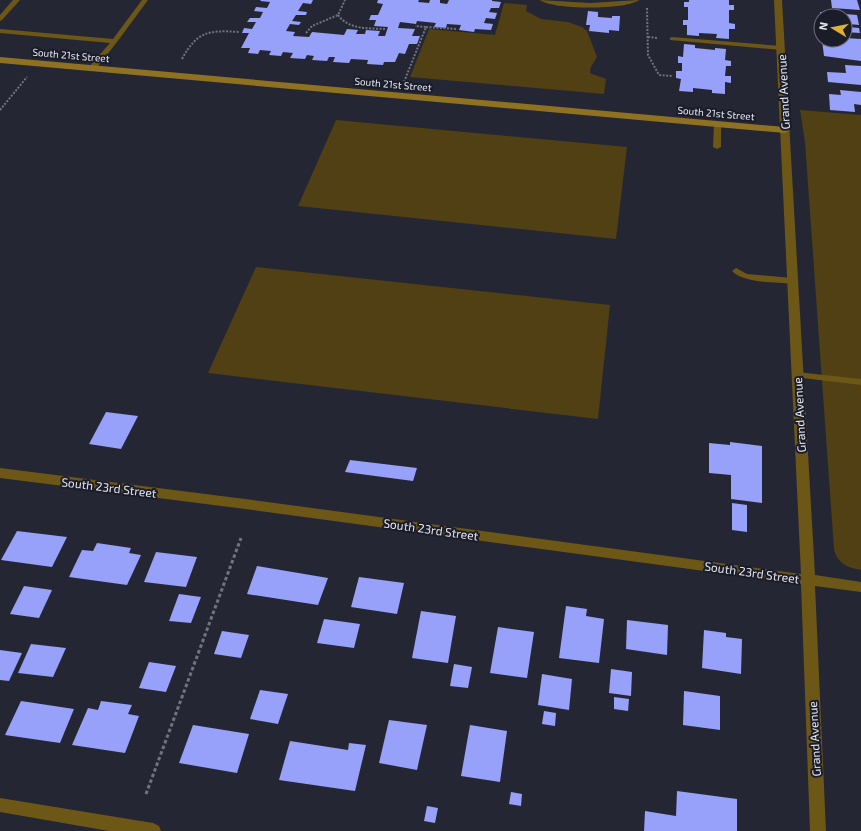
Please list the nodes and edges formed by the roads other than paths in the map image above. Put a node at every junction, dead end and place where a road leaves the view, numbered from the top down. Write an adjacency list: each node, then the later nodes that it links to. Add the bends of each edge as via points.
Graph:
1 (17, 0): 6 (lane)
2 (145, 0): 9 (lane)
3 (544, 0): 4 (street, via 559,4 583,5 615,4)
4 (635, 0)
5 (778, 0): 10 (street, Grand Avenue)
6 (0, 19)
7 (0, 30): 9 (lane)
8 (672, 39): 10 (lane)
9 (115, 41): 12 (lane)
10 (781, 48): 14 (street, Grand Avenue)
11 (0, 60): 12 (street, South 21st Street)
12 (92, 68): 13 (street, South 21st Street)
13 (717, 125): 14 (street, South 21st Street); 15 (lane)
14 (785, 130): 17 (street, Grand Avenue)
15 (717, 147)
16 (736, 271): 17 (lane, via 745,276)
17 (792, 281): 18 (street, Grand Avenue)
18 (797, 375): 19 (lane); 21 (street, Grand Avenue)
19 (861, 382)
20 (0, 473): 21 (street, South 23rd Street)
21 (807, 580): 22 (street, South 23rd Street); 25 (street, Grand Avenue)
22 (861, 587)
23 (0, 805): 24 (street)
24 (153, 831)
25 (818, 831)

